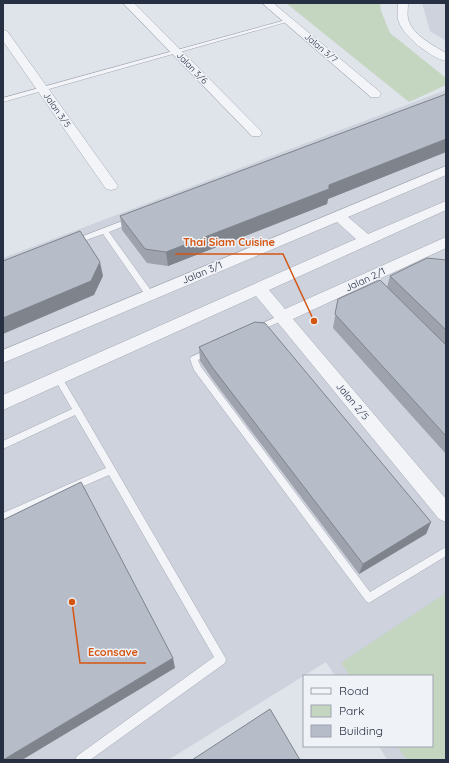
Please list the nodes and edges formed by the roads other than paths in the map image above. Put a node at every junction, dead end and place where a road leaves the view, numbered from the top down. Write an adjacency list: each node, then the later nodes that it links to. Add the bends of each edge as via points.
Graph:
1 (128, 3): 6 (street, Jalan 3/6)
2 (267, 3): 4 (street, Jalan 3/7)
3 (403, 3): 7 (street, via 402,17 413,35)
4 (288, 21): 6 (lane); 9 (street, Jalan 3/7)
5 (3, 33): 8 (street, Jalan 3/5)
6 (176, 52): 8 (lane); 11 (street, Jalan 3/6)
7 (446, 58)
8 (42, 89): 10 (lane); 13 (street, Jalan 3/5)
9 (375, 94)
10 (3, 100)
11 (256, 134)
12 (446, 170): 15 (street, Jalan 3/1)
13 (111, 186)
14 (446, 205): 18 (street)
15 (338, 215): 18 (street); 22 (street, Jalan 3/1)
16 (142, 216): 17 (lane)
17 (104, 230): 19 (lane); 22 (lane)
18 (367, 241): 21 (street)
19 (68, 244)
20 (444, 245): 23 (street, Jalan 2/1, via 370,281)
21 (260, 289): 23 (street, Jalan 2/5); 27 (street)
22 (149, 294): 26 (street, Jalan 3/1)
23 (283, 317): 24 (lane); 32 (street, Jalan 2/5)
24 (249, 333)
25 (215, 349): 34 (lane, via 194,358 197,368 369,598)
26 (3, 357)
27 (58, 378): 28 (street); 29 (lane)
28 (3, 403)
29 (77, 410): 30 (lane); 31 (lane)
30 (3, 445)
31 (112, 470): 33 (lane); 35 (lane, via 221,659)
32 (446, 513)
33 (3, 517)
34 (446, 551)
35 (81, 760)

